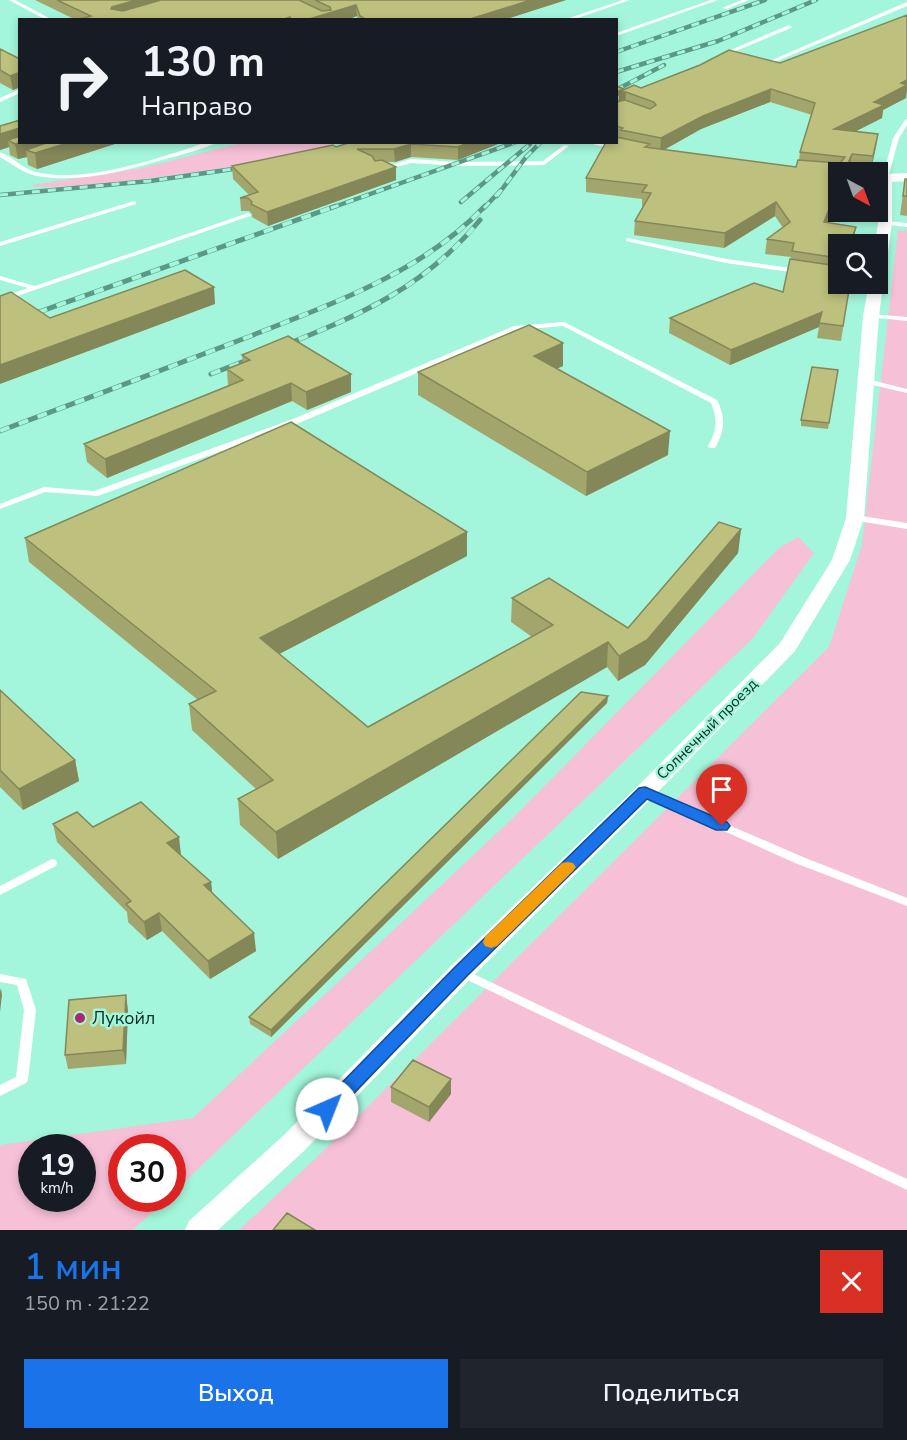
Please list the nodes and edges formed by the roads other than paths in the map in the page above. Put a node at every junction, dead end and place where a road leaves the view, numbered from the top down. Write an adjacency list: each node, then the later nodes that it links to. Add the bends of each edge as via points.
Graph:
1 (11, 0): 7 (lane)
2 (628, 0): 8 (lane)
3 (716, 0): 10 (lane)
4 (747, 0): 6 (lane)
5 (907, 4): 12 (lane)
6 (725, 8)
7 (47, 18)
8 (571, 18)
9 (789, 27): 11 (lane)
10 (618, 34)
11 (716, 58)
12 (768, 63)
13 (18, 93): 14 (lane)
14 (0, 100)
15 (907, 121): 23 (lane)
16 (209, 144): 24 (lane, via 151,162 95,173 36,174)
17 (598, 144): 19 (lane)
18 (566, 146): 25 (lane, via 544,163 459,165 411,161)
19 (622, 149)
20 (10, 151): 21 (lane)
21 (0, 154): 24 (lane)
22 (28, 161): 24 (lane)
23 (887, 162)
24 (18, 164)
25 (377, 170)
26 (907, 177): 27 (street)
27 (888, 178)
28 (134, 203): 34 (lane)
29 (248, 215): 39 (lane)
30 (885, 223): 31 (lane); 32 (street)
31 (907, 225)
32 (883, 234)
33 (628, 240): 35 (lane, via 726,261)
34 (0, 244)
35 (805, 272)
36 (0, 278): 37 (lane)
37 (10, 281): 38 (lane); 39 (lane)
38 (0, 285)
39 (36, 288): 41 (lane)
40 (874, 294): 42 (street, Солнечный проезд)
41 (0, 300)
42 (871, 316): 43 (lane); 44 (street, Солнечный проезд)
43 (907, 319)
44 (867, 381): 45 (lane); 48 (street, Солнечный проезд)
45 (907, 391)
46 (712, 446): 47 (lane, via 723,420 714,402 564,324 518,328 296,421 95,494 44,489)
47 (0, 507)
48 (855, 518): 49 (lane); 50 (street, Солнечный проезд, via 841,560 788,647)
49 (907, 526)
50 (645, 792): 53 (lane, via 799,860); 54 (street, Солнечный проезд)
51 (52, 863): 52 (lane)
52 (0, 891)
53 (907, 902)
54 (461, 972): 57 (lane); 58 (street, Солнечный проезд, via 294,1143)
55 (0, 978): 56 (lane, via 22,982 30,1010 22,1080)
56 (0, 1091)
57 (907, 1185)
58 (199, 1230)

